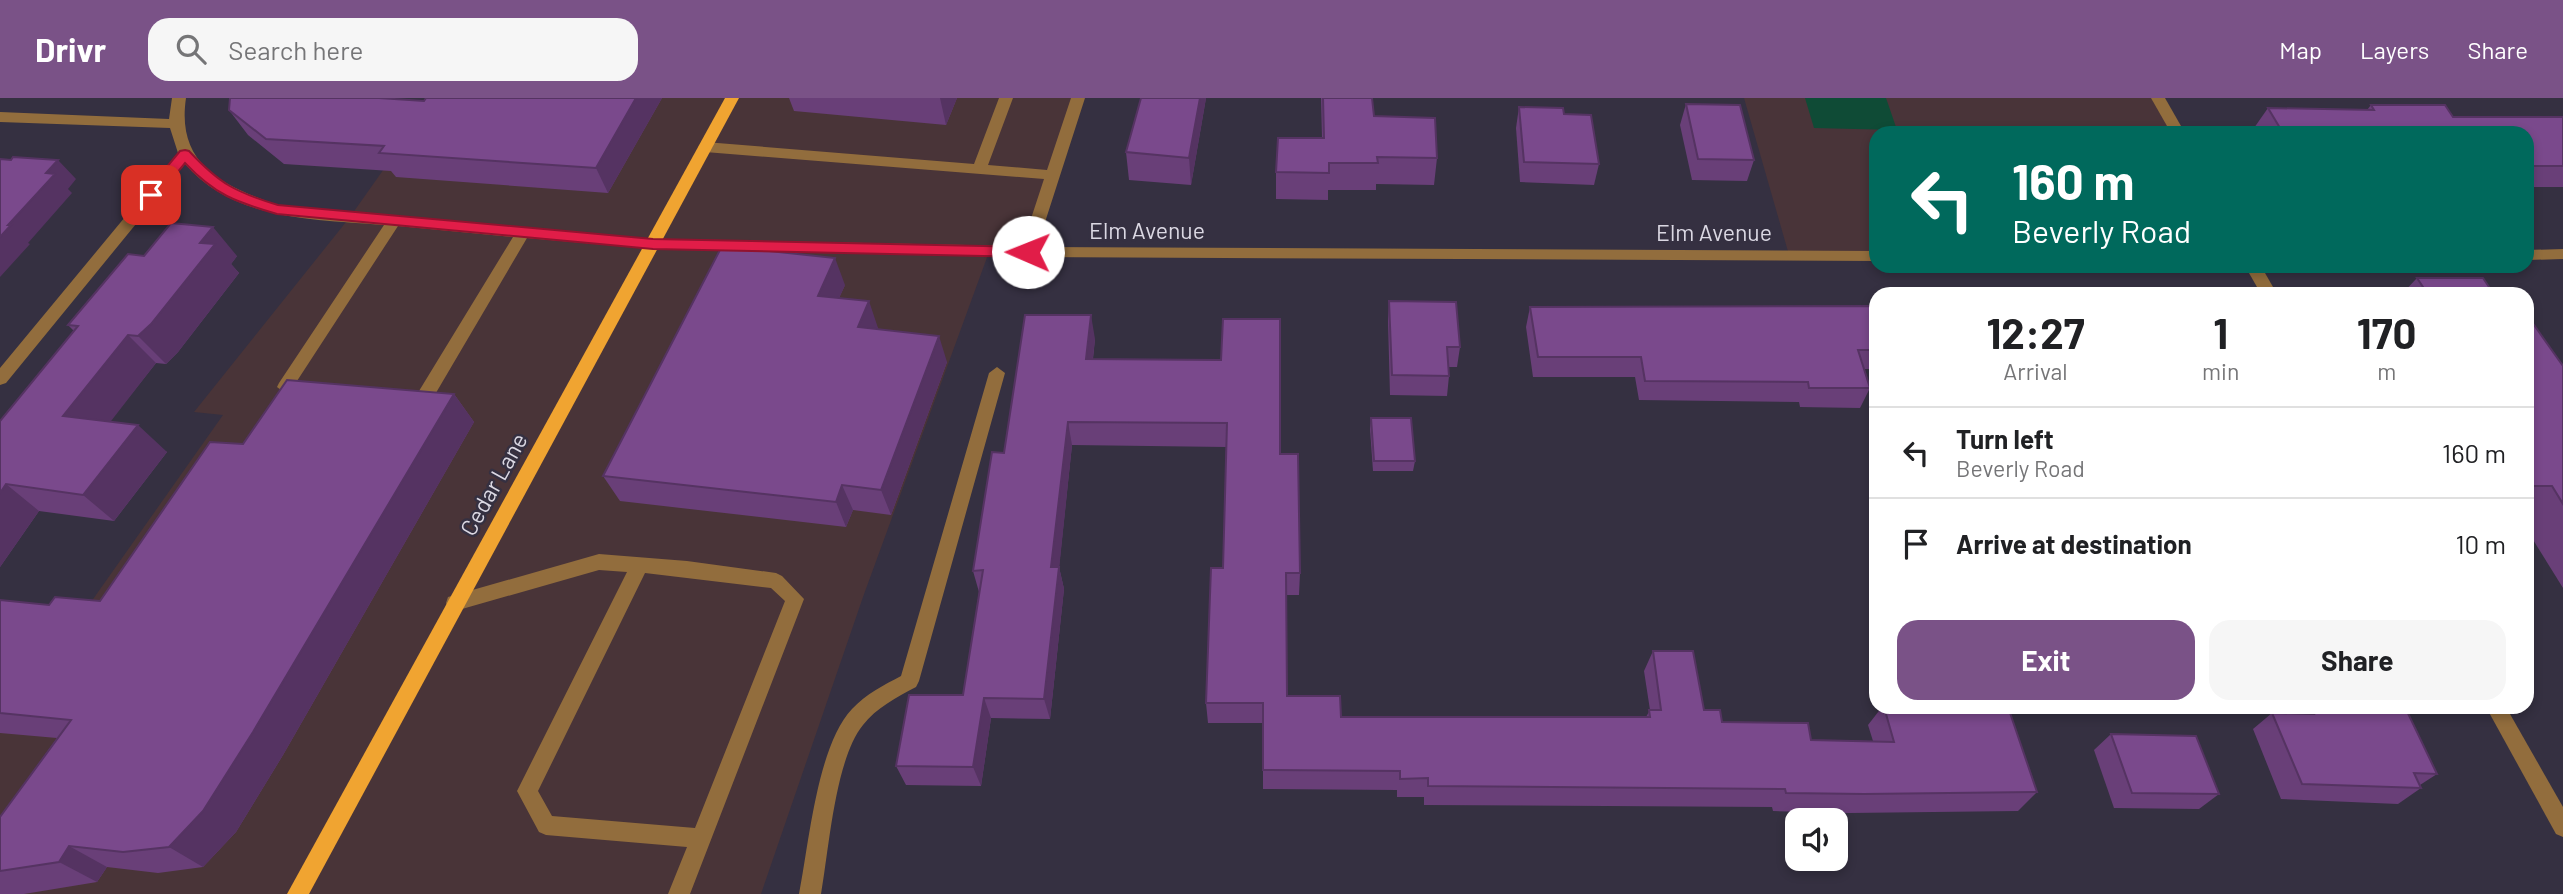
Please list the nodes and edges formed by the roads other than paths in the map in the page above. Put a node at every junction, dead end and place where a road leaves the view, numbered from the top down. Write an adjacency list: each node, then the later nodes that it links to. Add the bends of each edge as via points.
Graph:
1 (179, 98): 7 (street)
2 (732, 98): 9 (main road, Cedar Lane)
3 (1006, 98): 11 (street)
4 (1078, 98): 12 (street)
5 (2158, 98): 8 (street)
6 (0, 117): 7 (street)
7 (176, 124): 10 (street)
8 (2174, 126)
9 (705, 147): 11 (street); 15 (main road, Cedar Lane)
10 (185, 155): 13 (street, Elm Avenue, via 210,181 237,197 277,209); 21 (street)
11 (979, 169): 12 (street)
12 (1053, 175): 16 (street)
13 (394, 221): 14 (street, Elm Avenue); 22 (street, via 285,387)
14 (522, 234): 15 (street, Elm Avenue); 23 (street, via 424,398)
15 (653, 244): 16 (street, Elm Avenue); 25 (main road, Cedar Lane)
16 (1028, 252): 19 (street, Elm Avenue)
17 (2563, 254): 18 (street)
18 (2534, 255)
19 (1869, 256)
20 (997, 373): 31 (street, via 909,681 878,698 853,722 837,756)
21 (0, 379)
22 (313, 389)
23 (396, 396)
24 (639, 565): 25 (street, via 598,562); 28 (street, via 776,581 794,599); 28 (street, via 527,791 546,825)
25 (455, 603): 29 (main road, Cedar Lane)
26 (2501, 714): 27 (street)
27 (2563, 827)
28 (701, 838): 30 (street)
29 (298, 894)
30 (679, 894)
31 (810, 894)

